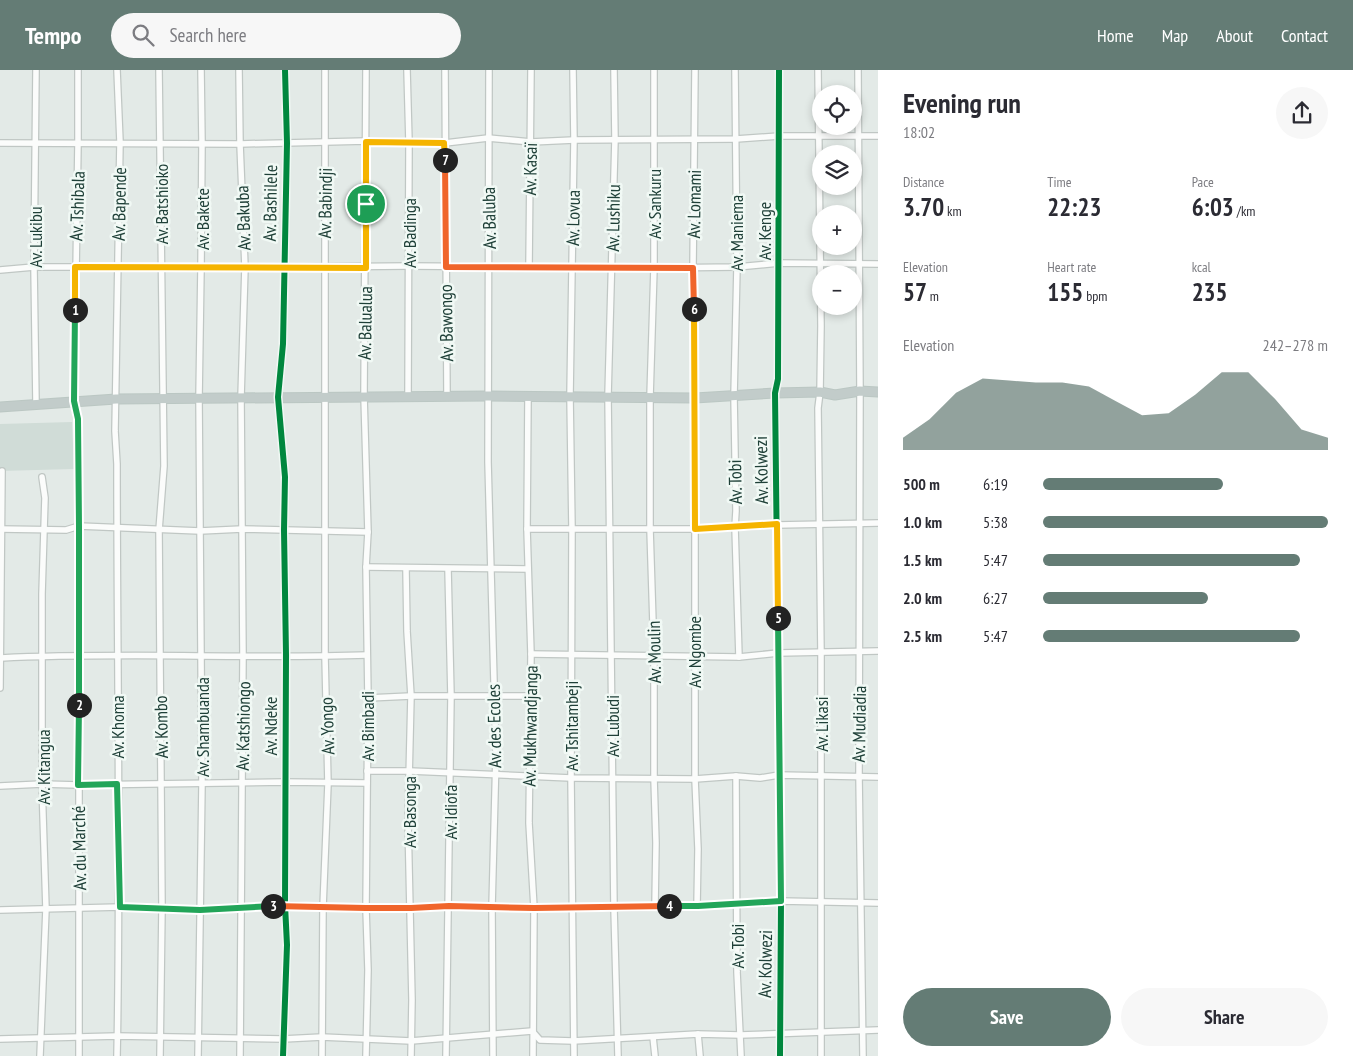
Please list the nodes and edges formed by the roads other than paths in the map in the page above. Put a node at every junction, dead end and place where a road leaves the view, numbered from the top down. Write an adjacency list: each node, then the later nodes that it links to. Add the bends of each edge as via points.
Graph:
1 (36, 70): 33 (street, Av. Lukibu)
2 (78, 70): 40 (street, Av. Tshibala)
3 (118, 70): 34 (street, Av. Bapende)
4 (159, 70): 41 (street, Av. Batshioko)
5 (201, 70): 42 (street, Av. Bakete)
6 (240, 70): 45 (street, Av. Bakuba)
7 (285, 70): 43 (street, Av. Bashilele)
8 (325, 70): 35 (street, Av. Babindji)
9 (366, 70): 36 (street, Av. Balualua)
10 (407, 70): 37 (street, Av. Badinga)
11 (445, 70): 44 (street, Av. Bawongo)
12 (489, 70): 27 (street, Av. Baluba)
13 (531, 70): 38 (street, Av. Kasaï)
14 (573, 70): 31 (street, Av. Lovua)
15 (614, 70): 28 (street, Av. Lushiku)
16 (654, 70): 29 (street, Av. Sankuru)
17 (695, 70): 32 (street, Av. Lomami)
18 (735, 70): 30 (street, Av. Maniema)
19 (779, 70): 24 (street, Av. Kenge)
20 (818, 70): 25 (street, Av. Likasi)
21 (858, 70): 22 (street, Av. Mudiadia)
22 (858, 85)
23 (858, 135): 25 (street); 26 (street); 46 (street, Av. Mudiadia)
24 (779, 136): 25 (street); 30 (street); 47 (street, Av. Kenge)
25 (819, 136): 48 (street, Av. Likasi)
26 (878, 136)
27 (488, 138): 38 (street); 44 (street); 59 (street, Av. Baluba)
28 (615, 139): 29 (street); 31 (street); 65 (street, Av. Lushiku)
29 (655, 139): 32 (street); 66 (street, Av. Sankuru)
30 (736, 139): 32 (street); 61 (street, Av. Maniema)
31 (574, 140): 38 (street); 64 (street, Av. Lovua)
32 (695, 140): 67 (street, Av. Lomami)
33 (36, 142): 39 (street); 40 (street); 51 (street, Av. Lukibu)
34 (120, 142): 40 (street); 41 (street); 53 (street, Av. Bapende)
35 (326, 142): 36 (street); 43 (street); 57 (street, Av. Babindji)
36 (366, 142): 37 (street); 63 (street, Av. Balualua)
37 (409, 142): 44 (street); 50 (street, Av. Badinga)
38 (531, 142): 60 (street, Av. Kasaï)
39 (0, 143)
40 (78, 143): 52 (street, Av. Tshibala)
41 (160, 143): 42 (street); 54 (street, Av. Batshioko)
42 (202, 143): 45 (street); 62 (street, Av. Bakete)
43 (286, 143): 45 (street); 56 (street, Av. Bashilele)
44 (444, 143): 58 (street, Av. Bawongo)
45 (240, 144): 55 (street, Av. Bakuba)
46 (859, 262): 48 (street); 49 (street); 69 (street, Av. Mudiadia)
47 (779, 263): 48 (street); 61 (street); 72 (street, Av. Kenge, via 778,379)
48 (820, 264): 70 (street, Av. Likasi)
49 (878, 264)
50 (408, 266): 58 (street); 63 (street); 82 (street, Av. Badinga)
51 (34, 267): 52 (street); 68 (street); 90 (street, Av. Lukibu)
52 (75, 267): 53 (street); 89 (street, Av. Tshibala)
53 (118, 267): 54 (street); 87 (street, Av. Bapende)
54 (161, 267): 62 (street); 88 (street, Av. Batshioko)
55 (244, 267): 56 (street); 62 (street); 80 (street, Av. Bakuba)
56 (284, 267): 57 (street); 81 (street, Av. Bashilele, via 283,344)
57 (324, 267): 63 (street); 73 (street, Av. Babindji)
58 (446, 267): 59 (street); 75 (street, Av. Bawongo)
59 (489, 267): 60 (street); 76 (street, Av. Baluba)
60 (529, 267): 64 (street)
61 (737, 267): 67 (street); 79 (street, Av. Maniema)
62 (201, 268): 85 (street, Av. Bakete)
63 (366, 268): 74 (street, Av. Balualua)
64 (572, 268): 65 (street); 77 (street, Av. Lovua)
65 (612, 268): 66 (street); 78 (street, Av. Lushiku)
66 (654, 268): 67 (street); 84 (street, Av. Sankuru)
67 (693, 268): 86 (street, Av. Lomami)
68 (0, 270)
69 (860, 391): 70 (highway, via 835,395); 71 (highway); 94 (street, Av. Mudiadia)
70 (820, 392): 72 (highway); 97 (street, Av. Likasi)
71 (878, 392)
72 (775, 393): 79 (highway); 96 (street, Av. Kolwezi)
73 (324, 396): 74 (highway); 81 (highway); 112 (street, Av. Yongo)
74 (364, 396): 82 (highway); 113 (street, Av. Bimbadi)
75 (447, 396): 76 (highway); 82 (highway)
76 (488, 396): 83 (highway); 117 (street, Av. des Ecoles)
77 (570, 396): 78 (highway); 83 (highway); 105 (street, Av. Tshitambeji)
78 (608, 396): 84 (highway); 101 (street, Av. Lubudi)
79 (734, 396): 86 (highway); 99 (street, Av. Tobi)
80 (240, 397): 81 (highway); 85 (highway); 100 (street, Av. Katshiongo)
81 (278, 397): 110 (street, Av. Ndeke, via 285,477)
82 (408, 397)
83 (528, 397): 104 (street, Av. Mukhwandjanga)
84 (650, 397): 86 (highway); 106 (street, Av. Moulin)
85 (199, 398): 88 (highway); 111 (street, Av. Shambuanda)
86 (696, 398): 107 (street, Av. Ngombe)
87 (116, 399): 88 (highway); 89 (highway); 103 (street, Av. Khoma)
88 (162, 399): 109 (street, Av. Kombo, via 164,466)
89 (74, 401): 90 (highway); 98 (street, Av. du Marché, via 78,419)
90 (36, 403): 91 (highway)
91 (0, 407)
92 (2, 471): 102 (street)
93 (42, 477): 108 (street, Av. Kitangua)
94 (860, 523): 95 (street); 97 (street); 119 (street, Av. Mudiadia)
95 (878, 523)
96 (777, 524): 97 (street); 99 (street); 121 (street, Av. Kolwezi)
97 (820, 524): 122 (street, Av. Likasi)
98 (79, 526): 103 (street); 108 (street); 126 (street, Av. du Marché)
99 (735, 527): 107 (street); 138 (street, Av. Tobi)
100 (242, 528): 110 (street); 111 (street); 132 (street, Av. Katshiongo)
101 (610, 528): 105 (street); 106 (street); 125 (street, Av. Lubudi)
102 (0, 529): 108 (street); 137 (street)
103 (117, 529): 109 (street); 130 (street, Av. Khoma)
104 (527, 529): 105 (street); 118 (street, Av. Mukhwandjanga)
105 (572, 529): 124 (street, Av. Tshitambeji)
106 (650, 529): 107 (street); 128 (street, Av. Moulin)
107 (695, 529): 136 (street, Av. Ngombe)
108 (45, 530): 129 (street, Av. Kitangua)
109 (159, 530): 111 (street); 131 (street, Av. Kombo)
110 (284, 530): 112 (street); 133 (street, Av. Ndeke)
111 (200, 531): 135 (street, Av. Shambuanda)
112 (325, 531): 113 (street); 134 (street, Av. Yongo)
113 (368, 532): 114 (street, Av. Bimbadi)
114 (366, 567): 115 (street); 127 (street, Av. Bimbadi)
115 (406, 569): 116 (street); 140 (street, Av. Basonga)
116 (448, 569): 117 (street); 141 (street, Av. Idiofa)
117 (490, 570): 118 (street); 142 (street, Av. des Ecoles)
118 (528, 570): 123 (street, Av. Mukhwandjanga)
119 (860, 651): 120 (street); 122 (street); 152 (street, Av. Mudiadia)
120 (878, 651)
121 (778, 653): 122 (street); 138 (street); 149 (street, Av. Kolwezi)
122 (821, 653): 151 (street, Av. Likasi)
123 (531, 654): 124 (street); 143 (street, Av. Mukhwandjanga)
124 (570, 654): 125 (street); 155 (street, Av. Tshitambeji)
125 (612, 654): 128 (street); 156 (street, Av. Lubudi)
126 (79, 655): 129 (street); 130 (street); 167 (street, Av. du Marché)
127 (366, 655): 134 (street); 144 (street, Av. Bimbadi)
128 (654, 655): 136 (street); 157 (street, Av. Moulin)
129 (43, 656): 137 (street); 162 (street, Av. Kitangua)
130 (117, 656): 131 (street); 163 (street, Av. Khoma)
131 (160, 656): 135 (street); 164 (street, Av. Kombo)
132 (244, 656): 133 (street); 135 (street); 160 (street, Av. Katshiongo)
133 (286, 656): 134 (street); 159 (street, Av. Ndeke)
134 (324, 656): 166 (street, Av. Yongo)
135 (202, 657): 165 (street, Av. Shambuanda)
136 (694, 657): 138 (street); 158 (street, Av. Ngombe)
137 (2, 658): 139 (street)
138 (739, 658)
139 (0, 688)
140 (411, 696): 141 (street); 144 (street); 145 (street, Av. Basonga)
141 (450, 696): 142 (street); 147 (street, Av. Idiofa)
142 (495, 696): 143 (street); 148 (street, Av. des Ecoles)
143 (530, 696): 153 (street, Av. Mukhwandjanga)
144 (368, 698): 146 (street, Av. Bimbadi)
145 (410, 771): 146 (street); 147 (street); 186 (street, Av. Basonga)
146 (367, 772): 161 (street, Av. Bimbadi)
147 (450, 773): 148 (street); 175 (street, Av. Idiofa)
148 (495, 775): 153 (street); 180 (street, Av. des Ecoles)
149 (779, 775): 150 (street, via 760,778); 151 (street); 169 (street, Av. Kolwezi)
150 (736, 776): 158 (street); 173 (street, Av. Tobi)
151 (820, 776): 152 (street); 170 (street, Av. Likasi)
152 (859, 776): 154 (street); 171 (street, Av. Mudiadia)
153 (530, 777): 155 (street); 187 (street, Av. Mukhwandjanga)
154 (878, 777)
155 (571, 778): 156 (street); 181 (street, Av. Tshitambeji)
156 (612, 778): 157 (street); 188 (street, Av. Lubudi)
157 (654, 778): 158 (street); 176 (street, Av. Moulin)
158 (695, 779): 177 (street, Av. Ngombe)
159 (285, 782): 160 (street); 166 (street); 174 (street, Av. Ndeke)
160 (242, 783): 165 (street); 184 (street, Av. Katshiongo)
161 (367, 783): 166 (street); 185 (street, Av. Bimbadi)
162 (42, 784): 167 (street); 168 (street); 189 (street, Av. Kitangua)
163 (117, 784): 164 (street); 167 (street); 178 (street, Av. Khoma)
164 (162, 784): 165 (street); 183 (street, Av. Kombo)
165 (202, 784): 191 (street, Av. Shambuanda)
166 (328, 784): 179 (street, Av. Yongo)
167 (78, 785): 182 (street, Av. du Marché)
168 (0, 786)
169 (781, 901): 170 (street); 173 (street); 195 (street, Av. Kolwezi)
170 (822, 903): 171 (street); 196 (street, Av. Likasi)
171 (861, 903): 172 (street); 194 (street, Av. Mudiadia)
172 (878, 903)
173 (737, 904): 177 (street); 201 (street, Av. Tobi)
174 (285, 905): 179 (street); 184 (street); 210 (street, Av. Ndeke, via 287,946)
175 (449, 906): 180 (street); 186 (street); 212 (street, Av. Idiofa)
176 (655, 906): 177 (street); 188 (street)
177 (698, 906)
178 (120, 907): 182 (street); 183 (street); 199 (street, Av. Khoma)
179 (323, 907): 185 (street); 206 (street, Av. Yongo)
180 (492, 907): 187 (street); 197 (street, Av. des Ecoles)
181 (573, 907): 187 (street); 188 (street); 214 (street, Av. Tshitambeji)
182 (80, 908): 189 (street); 203 (street, Av. du Marché)
183 (162, 908): 191 (street); 204 (street, Av. Kombo)
184 (242, 908): 191 (street); 207 (street, Av. Katshiongo)
185 (366, 908): 186 (street); 211 (street, Av. Bimbadi)
186 (411, 908): 213 (street, Av. Basonga)
187 (534, 908): 193 (street, Av. Mukhwandjanga)
188 (614, 908): 208 (street, Av. Lubudi)
189 (46, 909): 190 (street); 202 (street, Av. Kitangua)
190 (0, 910)
191 (200, 910): 205 (street, Av. Shambuanda)
192 (878, 1030): 194 (street)
193 (532, 1031): 197 (street); 214 (street, via 540,1040); 227 (street, Av. Mukhwandjanga)
194 (862, 1032): 196 (street); 235 (street, Av. Mudiadia)
195 (779, 1033): 196 (street); 201 (street); 233 (street, Av. Kolwezi)
196 (821, 1033): 234 (street, Av. Likasi)
197 (492, 1034): 212 (street); 226 (street, Av. des Ecoles)
198 (698, 1034): 200 (street); 201 (street); 231 (street)
199 (117, 1036): 203 (street); 204 (street); 217 (street, Av. Khoma)
200 (653, 1036): 208 (street); 230 (street)
201 (740, 1036): 232 (street, Av. Tobi)
202 (40, 1037): 203 (street); 209 (street); 215 (street, Av. Kitangua)
203 (79, 1037): 216 (street, Av. du Marché)
204 (160, 1037): 205 (street); 218 (street, Av. Kombo)
205 (197, 1037): 207 (street); 219 (street, Av. Shambuanda)
206 (322, 1037): 210 (street); 211 (street); 222 (street, Av. Yongo)
207 (240, 1038): 210 (street); 220 (street, Av. Katshiongo)
208 (618, 1038): 214 (street); 229 (street, Av. Lubudi)
209 (0, 1039)
210 (283, 1039): 221 (street, Av. Ndeke)
211 (366, 1039): 213 (street); 223 (street, Av. Bimbadi)
212 (446, 1039): 213 (street); 225 (street, Av. Idiofa)
213 (411, 1041): 224 (street, Av. Basonga)
214 (573, 1041): 228 (street, Av. Tshitambeji)
215 (40, 1056)
216 (79, 1056)
217 (117, 1056)
218 (160, 1056)
219 (198, 1056)
220 (240, 1056)
221 (283, 1056)
222 (322, 1056)
223 (366, 1056)
224 (410, 1056)
225 (446, 1056)
226 (493, 1056)
227 (533, 1056)
228 (574, 1056)
229 (618, 1056)
230 (655, 1056)
231 (700, 1056)
232 (741, 1056)
233 (780, 1056)
234 (821, 1056)
235 (863, 1056)

